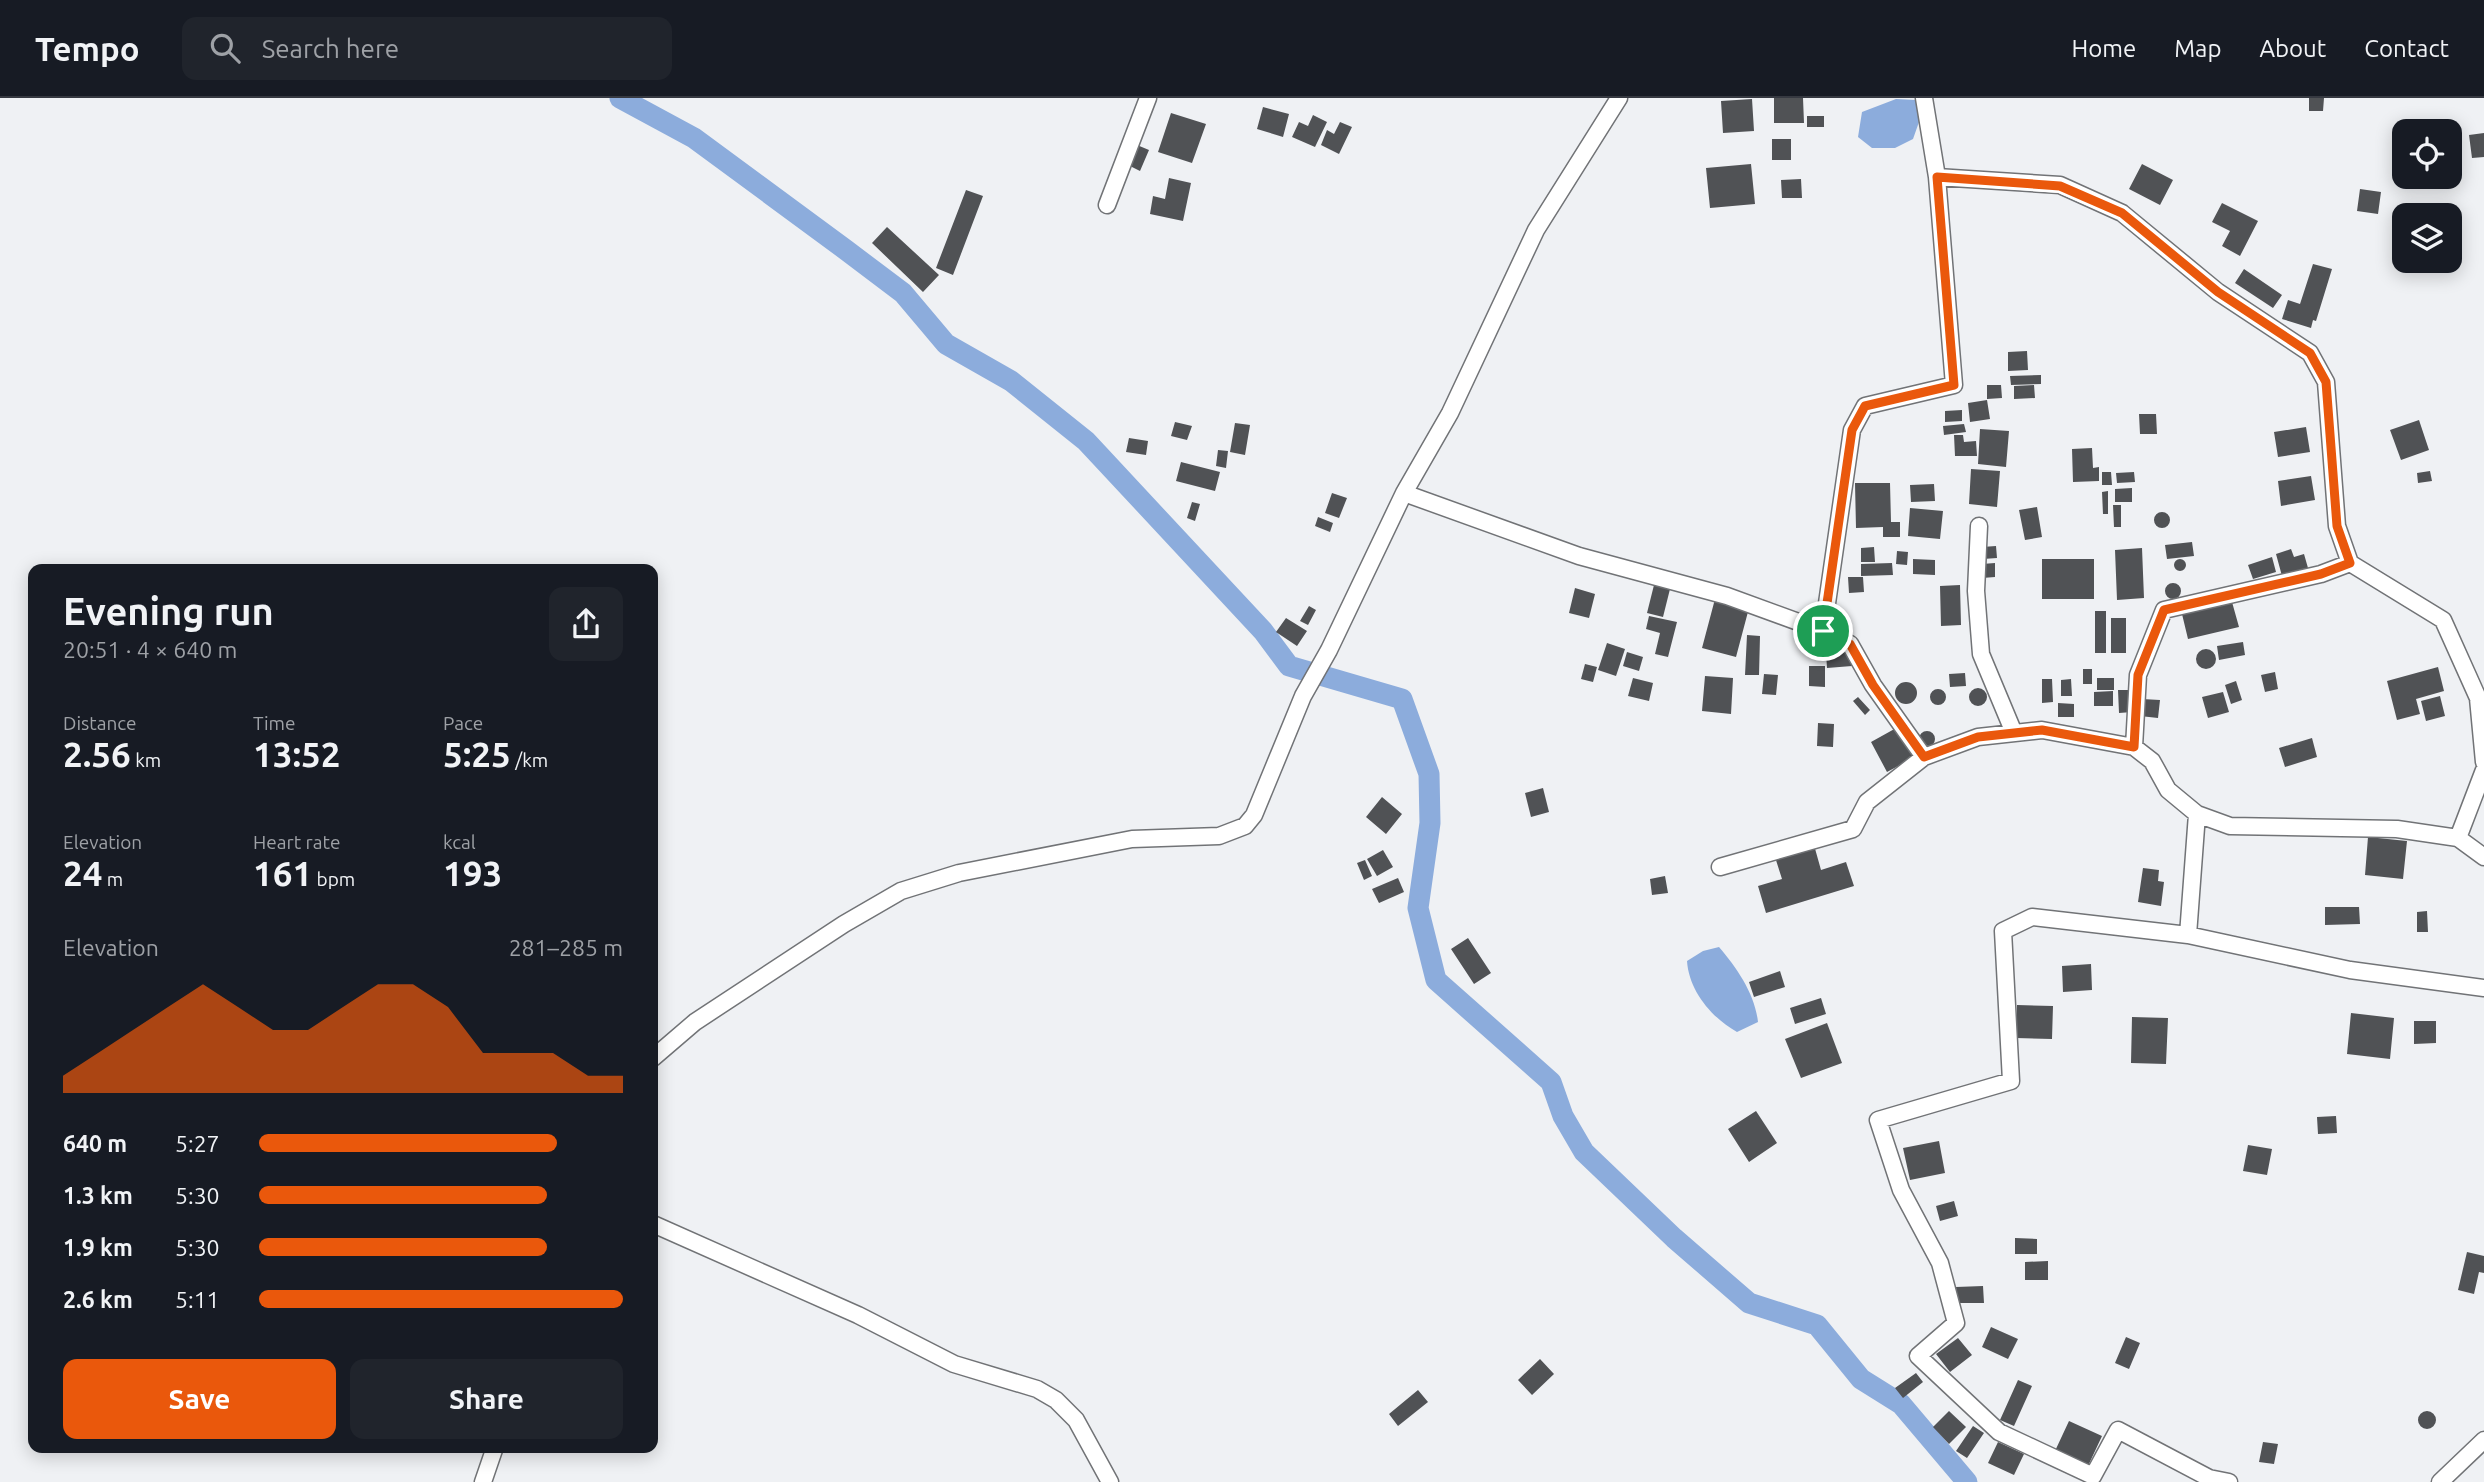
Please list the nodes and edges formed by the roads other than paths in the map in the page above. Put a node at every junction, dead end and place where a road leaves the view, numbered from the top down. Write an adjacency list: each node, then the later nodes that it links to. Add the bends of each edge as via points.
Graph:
1 (1148, 98): 5 (street)
2 (1619, 98): 6 (street, via 1536,230 1450,412)
3 (1924, 98): 4 (street)
4 (1937, 177): 8 (street, via 2060,186 2122,213 2218,292 2310,353 2326,382 2337,526); 9 (street, via 1954,385 1865,406 1852,430)
5 (1107, 205)
6 (1404, 493): 9 (street, via 1579,556 1727,596); 21 (street, via 1303,696 1254,815 1234,833 1132,839 958,873 901,891 705,1016)
7 (1979, 526): 10 (street, via 1976,591 1981,654)
8 (2350, 563): 11 (street, via 2321,574 2164,610 2138,675); 13 (street, via 2443,620 2478,698)
9 (1823, 631): 12 (street, via 1850,644)
10 (2014, 733): 11 (street, via 2042,730); 12 (street, via 1978,737)
11 (2134, 747): 15 (street, via 2152,761 2168,790)
12 (1924, 757): 18 (street, via 1867,802 1853,829)
13 (2484, 762)
14 (2484, 770): 16 (street)
15 (2197, 814): 16 (street, via 2230,826 2397,829); 19 (street)
16 (2458, 838): 17 (street)
17 (2484, 857)
18 (1720, 867)
19 (2188, 935): 20 (street, via 2350,970); 27 (street, via 2032,917 2003,931 2011,1081 1878,1120 1901,1190 1940,1263 1955,1323 1918,1356 1999,1432 2093,1476 2118,1430 2209,1478)
20 (2484, 988)
21 (658, 1054)
22 (658, 1226): 26 (street, via 858,1315 954,1364 1037,1389 1076,1420)
23 (2484, 1440): 28 (street)
24 (493, 1453): 25 (street)
25 (483, 1482)
26 (1110, 1482)
27 (2229, 1482)
28 (2440, 1482)

